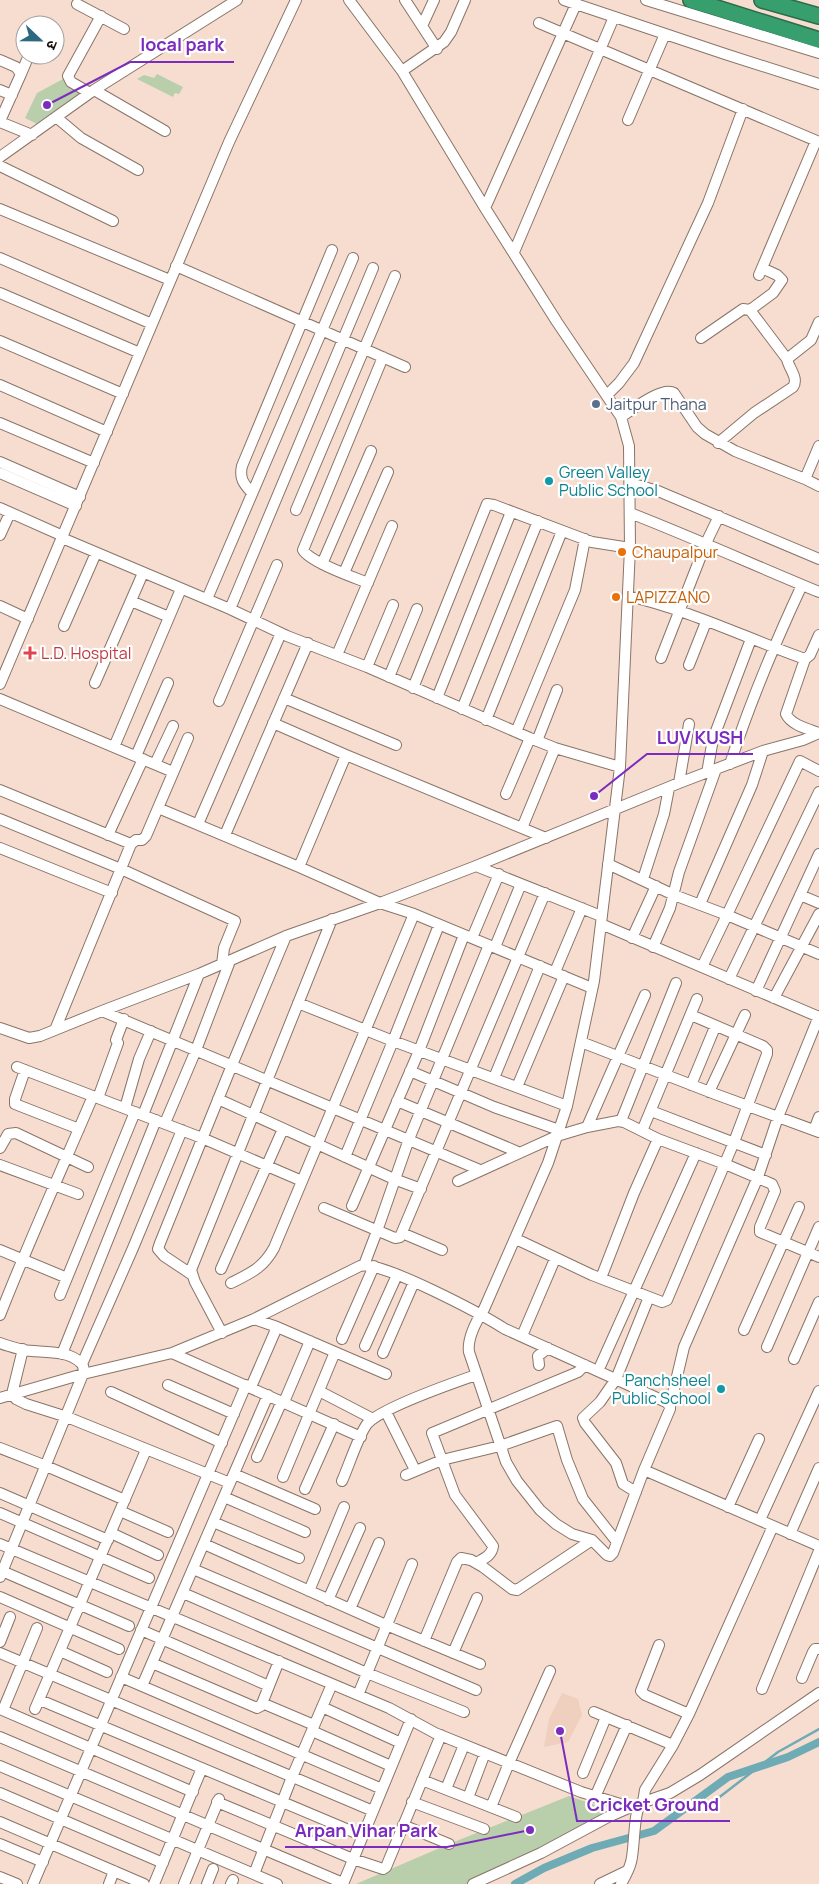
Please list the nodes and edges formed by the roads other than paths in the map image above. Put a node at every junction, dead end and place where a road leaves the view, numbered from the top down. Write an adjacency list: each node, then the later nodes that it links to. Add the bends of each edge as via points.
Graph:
1 (237, 0): 32 (street)
2 (296, 0): 51 (street, via 229,142)
3 (349, 0): 28 (street)
4 (405, 0): 17 (street)
5 (434, 0): 17 (street)
6 (465, 0): 22 (street, via 451,32)
7 (564, 0): 12 (street)
8 (646, 0): 24 (street)
9 (691, 0): 21 (highway)
10 (762, 0): 14 (highway)
11 (76, 4): 13 (street)
12 (576, 4): 15 (street); 19 (street)
13 (101, 16): 18 (street); 32 (street, via 68,76 71,82)
14 (819, 16)
15 (614, 17): 20 (street); 23 (street)
16 (539, 23): 19 (street)
17 (422, 26): 22 (street)
18 (124, 28)
19 (563, 34): 23 (street); 44 (street)
20 (665, 34): 27 (street); 30 (street)
21 (819, 40)
22 (437, 49): 28 (street)
23 (600, 49): 27 (street); 48 (street)
24 (819, 52)
25 (0, 60): 29 (street, via 16,68)
26 (24, 65): 29 (street)
27 (650, 70): 34 (street); 36 (street)
28 (402, 71): 44 (street)
29 (20, 74): 33 (street)
30 (819, 84)
31 (0, 90): 33 (street)
32 (92, 92): 35 (street); 38 (street)
33 (12, 95): 37 (street)
34 (743, 110): 40 (street); 71 (street, via 708,203 634,363)
35 (56, 118): 39 (street); 43 (street, via 81,138)
36 (628, 120)
37 (0, 121): 39 (street)
38 (165, 131)
39 (32, 135): 41 (street)
40 (818, 141): 56 (street, via 760,272 778,275 782,280 773,293)
41 (0, 157)
42 (0, 166): 46 (street)
43 (138, 170)
44 (485, 208): 48 (street)
45 (0, 209): 54 (street)
46 (113, 221)
47 (332, 250): 57 (street)
48 (514, 252): 71 (street)
49 (0, 258): 59 (street)
50 (352, 258): 60 (street)
51 (176, 266): 54 (street); 57 (street)
52 (373, 268): 62 (street)
53 (395, 276): 64 (street)
54 (170, 280): 59 (street)
55 (0, 293): 65 (street)
56 (750, 310): 61 (street, via 743,309); 67 (street)
57 (302, 322): 60 (street); 85 (street, via 242,466 241,478)
58 (819, 322): 67 (street, via 811,340)
59 (152, 324): 65 (street)
60 (322, 330): 62 (street); 85 (street)
61 (701, 338)
62 (343, 340): 64 (street); 116 (street)
63 (0, 341): 70 (street)
64 (364, 349): 66 (street); 88 (street)
65 (140, 353): 70 (street)
66 (383, 357): 68 (street); 103 (street, via 303,547 304,553)
67 (787, 359): 75 (street, via 795,377 793,387)
68 (405, 367)
69 (0, 385): 74 (street)
70 (123, 394): 74 (street)
71 (607, 395): 72 (street)
72 (621, 417): 75 (street, via 661,392 671,391 697,427); 83 (street, via 628,446)
73 (0, 422): 79 (street)
74 (107, 432): 79 (street)
75 (718, 443): 82 (street)
76 (819, 446): 82 (street)
77 (371, 451): 103 (street)
78 (0, 462): 86 (street)
79 (94, 463): 86 (street)
80 (388, 472): 106 (street)
81 (0, 473): 86 (street)
82 (805, 479): 84 (street)
83 (630, 483): 91 (street); 92 (street)
84 (819, 486)
85 (252, 493): 112 (street)
86 (78, 501): 97 (street)
87 (0, 508): 90 (street)
88 (296, 510)
89 (512, 512): 93 (street); 139 (street, via 487,504); 142 (street)
90 (10, 513): 96 (street); 97 (street)
91 (630, 513): 99 (street); 100 (street)
92 (719, 516): 99 (street); 102 (street)
93 (538, 521): 95 (street); 145 (street)
94 (392, 526): 107 (street)
95 (562, 530): 98 (street); 146 (street)
96 (0, 535)
97 (62, 537): 101 (street); 120 (street)
98 (585, 539): 100 (street); 150 (street, via 575,590)
99 (706, 543): 108 (street); 118 (street)
100 (630, 548): 111 (street)
101 (96, 553): 105 (street); 123 (street)
102 (819, 559)
103 (322, 564): 106 (street)
104 (277, 565): 121 (street)
105 (143, 573): 109 (street); 113 (street)
106 (344, 573): 107 (street)
107 (368, 583): 129 (street)
108 (802, 585): 110 (street); 128 (street)
109 (181, 589): 112 (street); 119 (street)
110 (819, 592)
111 (628, 596): 118 (street); 162 (street)
112 (207, 600): 116 (street)
113 (131, 601): 119 (street); 136 (street)
114 (393, 605): 134 (street)
115 (0, 606): 120 (street)
116 (230, 609): 121 (street)
117 (417, 610): 135 (street)
118 (680, 610): 122 (street); 130 (street)
119 (169, 617): 155 (street)
120 (28, 618): 132 (street)
121 (254, 620): 124 (street); 144 (street)
122 (706, 622): 126 (street); 133 (street)
123 (64, 626)
124 (281, 633): 127 (street); 174 (street)
125 (819, 635): 131 (street)
126 (751, 640): 128 (street); 163 (street, via 713,739)
127 (308, 643): 129 (street); 141 (street)
128 (773, 648): 131 (street); 161 (street)
129 (337, 655): 134 (street)
130 (661, 658)
131 (805, 659): 151 (street, via 786,714 794,723)
132 (4, 662): 137 (street)
133 (689, 665)
134 (367, 667): 135 (street)
135 (389, 677): 139 (street)
136 (95, 683)
137 (0, 684)
138 (168, 684): 159 (street)
139 (413, 688): 142 (street)
140 (557, 690): 153 (street)
141 (284, 698): 147 (street); 154 (street)
142 (437, 698): 145 (street)
143 (0, 699): 155 (street)
144 (219, 701)
145 (462, 709): 146 (street)
146 (486, 720): 150 (street)
147 (274, 723): 158 (street); 177 (street)
148 (689, 724): 166 (street)
149 (173, 726): 160 (street)
150 (516, 732): 153 (street)
151 (819, 733): 157 (street)
152 (188, 738): 165 (street)
153 (533, 739): 156 (street); 170 (street)
154 (396, 745)
155 (114, 747): 159 (street)
156 (554, 748): 162 (street); 175 (street)
157 (763, 751): 161 (street); 196 (street, via 752,785)
158 (346, 756): 175 (street); 184 (street)
159 (140, 758): 160 (street); 176 (street)
160 (155, 764): 165 (street)
161 (730, 764): 163 (street)
162 (620, 767): 172 (street)
163 (711, 771): 166 (street); 192 (street)
164 (819, 771): 200 (street, via 800,762)
165 (173, 772): 171 (street)
166 (679, 783): 167 (street)
167 (669, 788): 172 (street); 187 (street)
168 (0, 790): 176 (street)
169 (819, 792): 204 (street)
170 (506, 794)
171 (158, 808): 174 (street); 179 (street, via 146,836)
172 (614, 810): 178 (street); 182 (street)
173 (0, 819): 185 (street)
174 (198, 824): 177 (street)
175 (522, 828): 178 (street)
176 (108, 835): 179 (street)
177 (225, 835): 184 (street)
178 (546, 838): 183 (street)
179 (132, 844): 185 (street)
180 (0, 848): 190 (street)
181 (819, 854): 193 (street)
182 (608, 864): 187 (street); 202 (street)
183 (476, 866): 186 (street); 194 (street)
184 (299, 867): 194 (street)
185 (121, 869): 190 (street); 214 (street, via 235,921 224,948)
186 (499, 874): 188 (street); 206 (street)
187 (643, 879): 189 (street)
188 (521, 884): 191 (street); 209 (street)
189 (656, 886): 192 (street); 207 (street)
190 (112, 893): 234 (street)
191 (545, 894): 197 (street); 213 (street)
192 (674, 894): 196 (street); 211 (street)
193 (800, 895): 195 (street); 208 (street)
194 (380, 903): 198 (street); 201 (street)
195 (819, 903)
196 (700, 904): 200 (street)
197 (582, 908): 202 (street); 218 (street)
198 (414, 914): 203 (street); 235 (street)
199 (819, 914): 210 (street)
200 (727, 915): 204 (street); 216 (street)
201 (332, 920): 205 (street); 226 (street)
202 (601, 920): 207 (street); 221 (street)
203 (439, 925): 206 (street); 239 (street)
204 (754, 927): 208 (street); 219 (street)
205 (286, 936): 214 (street); 245 (street)
206 (468, 937): 209 (street); 242 (street)
207 (632, 938): 211 (street)
208 (780, 938): 210 (street); 222 (street)
209 (492, 946): 213 (street); 244 (street)
210 (801, 946): 212 (street); 224 (street)
211 (653, 947): 216 (street)
212 (819, 954)
213 (519, 957): 215 (street); 247 (street)
214 (226, 963): 217 (street); 241 (street)
215 (540, 966): 218 (street); 250 (street)
216 (702, 967): 219 (street)
217 (199, 974): 227 (street); 238 (street)
218 (560, 974): 221 (street); 254 (street)
219 (729, 979): 222 (street)
220 (676, 983): 246 (street)
221 (592, 988): 240 (street)
222 (756, 991): 224 (street)
223 (645, 995): 243 (street)
224 (774, 998): 230 (street)
225 (697, 999): 228 (street)
226 (298, 1003): 235 (street); 251 (street)
227 (102, 1011): 231 (street); 234 (street)
228 (690, 1015): 232 (street); 249 (street)
229 (745, 1016): 237 (street)
230 (819, 1017): 268 (street)
231 (124, 1020): 236 (street); 257 (street)
232 (715, 1027): 237 (street); 253 (street)
233 (0, 1028): 234 (street, via 29,1038)
234 (55, 1030)
235 (365, 1030): 239 (street); 263 (street)
236 (151, 1031): 238 (street); 262 (street)
237 (736, 1035): 256 (street); 261 (street, via 767,1050)
238 (174, 1040): 241 (street); 266 (street)
239 (393, 1041): 242 (street); 270 (street)
240 (581, 1042): 243 (street); 260 (street)
241 (196, 1050): 245 (street); 272 (street)
242 (419, 1051): 244 (street); 248 (street)
243 (619, 1057): 246 (street); 274 (street)
244 (443, 1060): 247 (street); 252 (street)
245 (232, 1065): 251 (street); 258 (street)
246 (644, 1066): 249 (street); 271 (street)
247 (470, 1070): 250 (street); 255 (street)
248 (410, 1071): 252 (street); 259 (street)
249 (665, 1073): 253 (street); 264 (street)
250 (494, 1078): 254 (street)
251 (267, 1079): 263 (street); 267 (street)
252 (434, 1082): 255 (street); 265 (street)
253 (691, 1085): 256 (street)
254 (516, 1087): 260 (street)
255 (460, 1092): 273 (street); 281 (street)
256 (709, 1092): 261 (street)
257 (96, 1097): 262 (street); 275 (street); 275 (street, via 21,1068 15,1104)
258 (218, 1099): 267 (street); 282 (street)
259 (397, 1101): 265 (street); 278 (street)
260 (567, 1106): 281 (street)
261 (748, 1106): 268 (street); 285 (street)
262 (125, 1108): 266 (street)
263 (333, 1108): 270 (street); 286 (street)
264 (651, 1111): 280 (street); 285 (street)
265 (421, 1112): 273 (street); 283 (street)
266 (139, 1114): 272 (street); 326 (street)
267 (252, 1115): 276 (street); 290 (street)
268 (778, 1117): 279 (street); 292 (street)
269 (819, 1117): 279 (street)
270 (361, 1119): 278 (street); 294 (street)
271 (621, 1121): 274 (street); 280 (street)
272 (160, 1122): 277 (street); 351 (street)
273 (447, 1122): 288 (street); 289 (street)
274 (587, 1127): 281 (street)
275 (79, 1129): 293 (street)
276 (283, 1129): 286 (street); 297 (street)
277 (182, 1130): 282 (street); 355 (street)
278 (385, 1130): 283 (street); 299 (street)
279 (816, 1131)
280 (642, 1132): 284 (street)
281 (558, 1133): 289 (street); 314 (street)
282 (202, 1138): 290 (street); 324 (street, via 158,1249)
283 (410, 1139): 288 (street); 302 (street)
284 (658, 1139): 291 (street); 327 (street)
285 (734, 1142): 292 (street); 295 (street)
286 (318, 1144): 294 (street); 303 (street)
287 (0, 1148): 293 (street, via 11,1132)
288 (436, 1152): 300 (street); 306 (street)
289 (518, 1152): 300 (street)
290 (237, 1153): 297 (street); 324 (street)
291 (696, 1153): 295 (street); 330 (street)
292 (766, 1155): 301 (street)
293 (68, 1157): 298 (street); 305 (street)
294 (345, 1157): 299 (street)
295 (725, 1164): 301 (street); 332 (street, via 667,1300 662,1302)
296 (0, 1165): 305 (street)
297 (266, 1165): 303 (street); 323 (street)
298 (88, 1167)
299 (369, 1167): 302 (street); 308 (street)
300 (480, 1170): 304 (street)
301 (758, 1177): 315 (street, via 775,1188 759,1230); 369 (street, via 684,1347)
302 (394, 1179): 306 (street); 312 (street)
303 (302, 1181): 329 (street, via 269,1258 256,1270)
304 (458, 1181)
305 (56, 1184): 307 (street); 320 (street)
306 (421, 1189): 313 (street)
307 (78, 1194)
308 (352, 1206)
309 (799, 1207): 315 (street)
310 (324, 1208): 312 (street)
311 (819, 1227): 318 (street)
312 (377, 1231): 313 (street, via 395,1238); 322 (street)
313 (402, 1233): 317 (street)
314 (516, 1239): 321 (street); 334 (street)
315 (784, 1241): 318 (street); 338 (street)
316 (0, 1250): 320 (street)
317 (442, 1250)
318 (809, 1252): 319 (street); 345 (street)
319 (819, 1257)
320 (22, 1259): 326 (street); 335 (street)
321 (555, 1259): 327 (street); 340 (street)
322 (369, 1265): 325 (street); 336 (street); 341 (street)
323 (221, 1269)
324 (191, 1274): 339 (street)
325 (397, 1275): 328 (street); 344 (street)
326 (67, 1278): 331 (street)
327 (601, 1278): 330 (street)
328 (414, 1282): 334 (street); 350 (street)
329 (231, 1283)
330 (635, 1291): 332 (street); 356 (street)
331 (60, 1295)
332 (649, 1297): 359 (street)
333 (819, 1302): 352 (street)
334 (480, 1314): 340 (street); 358 (street, via 468,1346)
335 (0, 1315)
336 (254, 1319): 337 (street); 339 (street)
337 (277, 1327): 342 (street); 361 (street)
338 (744, 1330)
339 (222, 1333): 349 (street)
340 (522, 1336): 346 (street)
341 (342, 1339)
342 (310, 1341): 348 (street); 368 (street)
343 (0, 1343): 347 (street)
344 (365, 1346)
345 (767, 1347)
346 (548, 1348): 353 (street, via 538,1356); 354 (street)
347 (23, 1350): 351 (street); 365 (street)
348 (335, 1352): 357 (street); 362 (street)
349 (172, 1353): 355 (street); 361 (street)
350 (383, 1353)
351 (62, 1354): 355 (street)
352 (794, 1360)
353 (539, 1365)
354 (585, 1365): 356 (street); 370 (street, via 578,1372)
355 (83, 1369): 365 (street); 374 (street)
356 (598, 1371): 359 (street)
357 (386, 1374)
358 (476, 1375): 370 (street); 371 (street)
359 (616, 1379): 369 (street); 393 (street, via 600,1402 584,1415 583,1421 616,1463 623,1484)
360 (168, 1385): 373 (street)
361 (249, 1386): 366 (street); 373 (street)
362 (319, 1391): 372 (street); 375 (street)
363 (819, 1391): 403 (street)
364 (112, 1392): 379 (street)
365 (12, 1394): 367 (street); 374 (street, via 26,1404)
366 (268, 1395): 368 (street); 390 (street)
367 (0, 1398)
368 (283, 1401): 372 (street); 383 (street)
369 (670, 1406): 387 (street)
370 (488, 1409): 380 (street); 384 (street, via 432,1433)
371 (386, 1412): 375 (street); 384 (street, via 410,1472)
372 (310, 1413): 376 (street); 389 (street)
373 (234, 1414): 379 (street)
374 (67, 1417): 382 (street); 385 (street)
375 (373, 1419): 377 (street)
376 (334, 1424): 377 (street); 392 (street)
377 (361, 1437): 391 (street)
378 (759, 1439): 399 (street)
379 (222, 1442): 388 (street)
380 (500, 1446): 384 (street); 412 (street, via 517,1482 540,1510 568,1531); 413 (street, via 557,1426 583,1500)
381 (0, 1448): 385 (street)
382 (146, 1450): 388 (street); 396 (street)
383 (257, 1457)
384 (442, 1460): 423 (street, via 455,1495 493,1549)
385 (46, 1466): 396 (street); 397 (street)
386 (819, 1468): 410 (street)
387 (644, 1470): 393 (street); 399 (street)
388 (208, 1475): 390 (street); 435 (street)
389 (283, 1477)
390 (232, 1478): 395 (street); 400 (street)
391 (342, 1481)
392 (305, 1489)
393 (636, 1492): 413 (street)
394 (0, 1493): 397 (street)
395 (224, 1497): 404 (street); 409 (street)
396 (125, 1500): 401 (street)
397 (30, 1506): 405 (street); 411 (street)
398 (344, 1507): 429 (street)
399 (728, 1507): 403 (street)
400 (315, 1509)
401 (120, 1511): 408 (street); 411 (street)
402 (0, 1514): 405 (street)
403 (760, 1520): 406 (street)
404 (213, 1522): 416 (street); 422 (street)
405 (23, 1523): 418 (street); 421 (street)
406 (773, 1526): 410 (street); 477 (street)
407 (360, 1528): 433 (street)
408 (168, 1532)
409 (305, 1532)
410 (790, 1534): 417 (street)
411 (109, 1536): 420 (street); 421 (street)
412 (592, 1540): 413 (street, via 610,1556); 423 (street, via 517,1590)
413 (617, 1542)
414 (378, 1543): 436 (street)
415 (0, 1544): 418 (street)
416 (204, 1544): 425 (street); 429 (street)
417 (819, 1546)
418 (12, 1548): 426 (street); 428 (street)
419 (819, 1551): 467 (street)
420 (158, 1555)
421 (100, 1557): 427 (street); 428 (street)
422 (299, 1558)
423 (476, 1563): 445 (street, via 464,1558 457,1562)
424 (412, 1564): 439 (street)
425 (193, 1570): 430 (street); 448 (street)
426 (1, 1574): 434 (street)
427 (149, 1578)
428 (90, 1581): 434 (street); 435 (street)
429 (309, 1591): 433 (street)
430 (183, 1593): 437 (street); 460 (street)
431 (0, 1597): 441 (street)
432 (477, 1598): 453 (street)
433 (328, 1600): 436 (street)
434 (80, 1605): 440 (street); 441 (street)
435 (150, 1607): 437 (street); 443 (street)
436 (350, 1610): 439 (street)
437 (173, 1616): 444 (street); 454 (street)
438 (10, 1617): 446 (street)
439 (386, 1625): 445 (street); 448 (street)
440 (129, 1626)
441 (70, 1627): 449 (street); 451 (street)
442 (38, 1628): 455 (street)
443 (141, 1630): 444 (street); 462 (street)
444 (163, 1640): 456 (street); 466 (street)
445 (424, 1641): 453 (street)
446 (0, 1642)
447 (659, 1645): 477 (street, via 641,1691)
448 (376, 1648): 460 (street); 468 (street)
449 (119, 1649)
450 (819, 1649): 463 (street, via 813,1652)
451 (60, 1651): 459 (street); 461 (street)
452 (0, 1653): 455 (street)
453 (453, 1653): 457 (street)
454 (280, 1661): 464 (street); 466 (street)
455 (22, 1663): 461 (street); 474 (street)
456 (152, 1663): 465 (street); 472 (street, via 258,1708)
457 (480, 1664)
458 (550, 1671): 491 (street)
459 (107, 1672)
460 (367, 1672): 470 (street); 475 (street)
461 (50, 1675): 471 (street); 480 (street, via 37,1704)
462 (120, 1677): 465 (street); 471 (street)
463 (802, 1678)
464 (332, 1684): 470 (street); 473 (street)
465 (142, 1686): 490 (street)
466 (269, 1686): 472 (street)
467 (762, 1688)
468 (476, 1690)
469 (819, 1693): 508 (street, via 700,1775 670,1793)
470 (358, 1695): 479 (street)
471 (110, 1701): 480 (street); 497 (street)
472 (262, 1703): 482 (street)
473 (322, 1707): 482 (street); 485 (street)
474 (1, 1710): 488 (street)
475 (464, 1712)
476 (594, 1712): 478 (street)
477 (689, 1714): 487 (street)
478 (606, 1716): 481 (street); 496 (street)
479 (411, 1719): 483 (street); 485 (street)
480 (100, 1725): 488 (street); 494 (street)
481 (626, 1725): 487 (street); 504 (street)
482 (313, 1728): 490 (street); 493 (street)
483 (441, 1735): 486 (street); 498 (street)
484 (0, 1737): 495 (street)
485 (401, 1743): 493 (street)
486 (464, 1745): 489 (street); 500 (street)
487 (673, 1745): 508 (street)
488 (90, 1748): 495 (street); 501 (street)
489 (485, 1753): 491 (street); 505 (street)
490 (302, 1754): 497 (street); 499 (street)
491 (509, 1763): 504 (street); 509 (street)
492 (0, 1766): 503 (street)
493 (391, 1766): 499 (street)
494 (202, 1768): 501 (street); 506 (street)
495 (80, 1772): 503 (street); 511 (street)
496 (583, 1773)
497 (292, 1778): 506 (street); 510 (street)
498 (422, 1780): 500 (street); 507 (street)
499 (382, 1788): 510 (street)
500 (446, 1789): 505 (street)
501 (192, 1792): 511 (street)
502 (0, 1794): 513 (street)
503 (70, 1795): 513 (street); 520 (street)
504 (595, 1797): 508 (street)
505 (468, 1798): 509 (street)
506 (282, 1802): 517 (street); 519 (street)
507 (412, 1802): 515 (street); 518 (street)
508 (637, 1805): 530 (street, via 633,1855); 543 (street)
509 (491, 1807): 512 (street)
510 (373, 1811): 519 (street)
511 (182, 1816): 516 (street); 520 (street)
512 (516, 1817)
513 (60, 1819): 522 (street); 528 (street)
514 (0, 1822): 522 (street)
515 (402, 1825): 523 (street); 526 (street, via 384,1869)
516 (207, 1826): 517 (street, via 218,1800); 524 (street); 525 (street)
517 (273, 1826): 524 (street); 526 (street)
518 (484, 1829)
519 (362, 1836): 526 (street)
520 (172, 1840): 525 (street); 528 (street)
521 (0, 1844): 527 (street)
522 (50, 1844): 527 (street); 531 (street)
523 (449, 1844)
524 (265, 1850): 532 (street); 542 (street)
525 (197, 1851): 532 (street); 539 (street)
526 (353, 1859): 542 (street)
527 (43, 1862): 536 (street)
528 (163, 1863): 538 (street)
529 (213, 1870): 540 (street)
530 (628, 1871): 544 (street); 545 (street)
531 (114, 1872): 534 (street); 537 (street)
532 (254, 1874): 541 (street)
533 (0, 1877): 535 (street)
534 (138, 1883)
535 (17, 1884)
536 (33, 1884)
537 (109, 1884)
538 (154, 1884)
539 (184, 1884)
540 (208, 1884)
541 (277, 1884)
542 (343, 1884)
543 (473, 1884)
544 (600, 1884)
545 (621, 1884)

